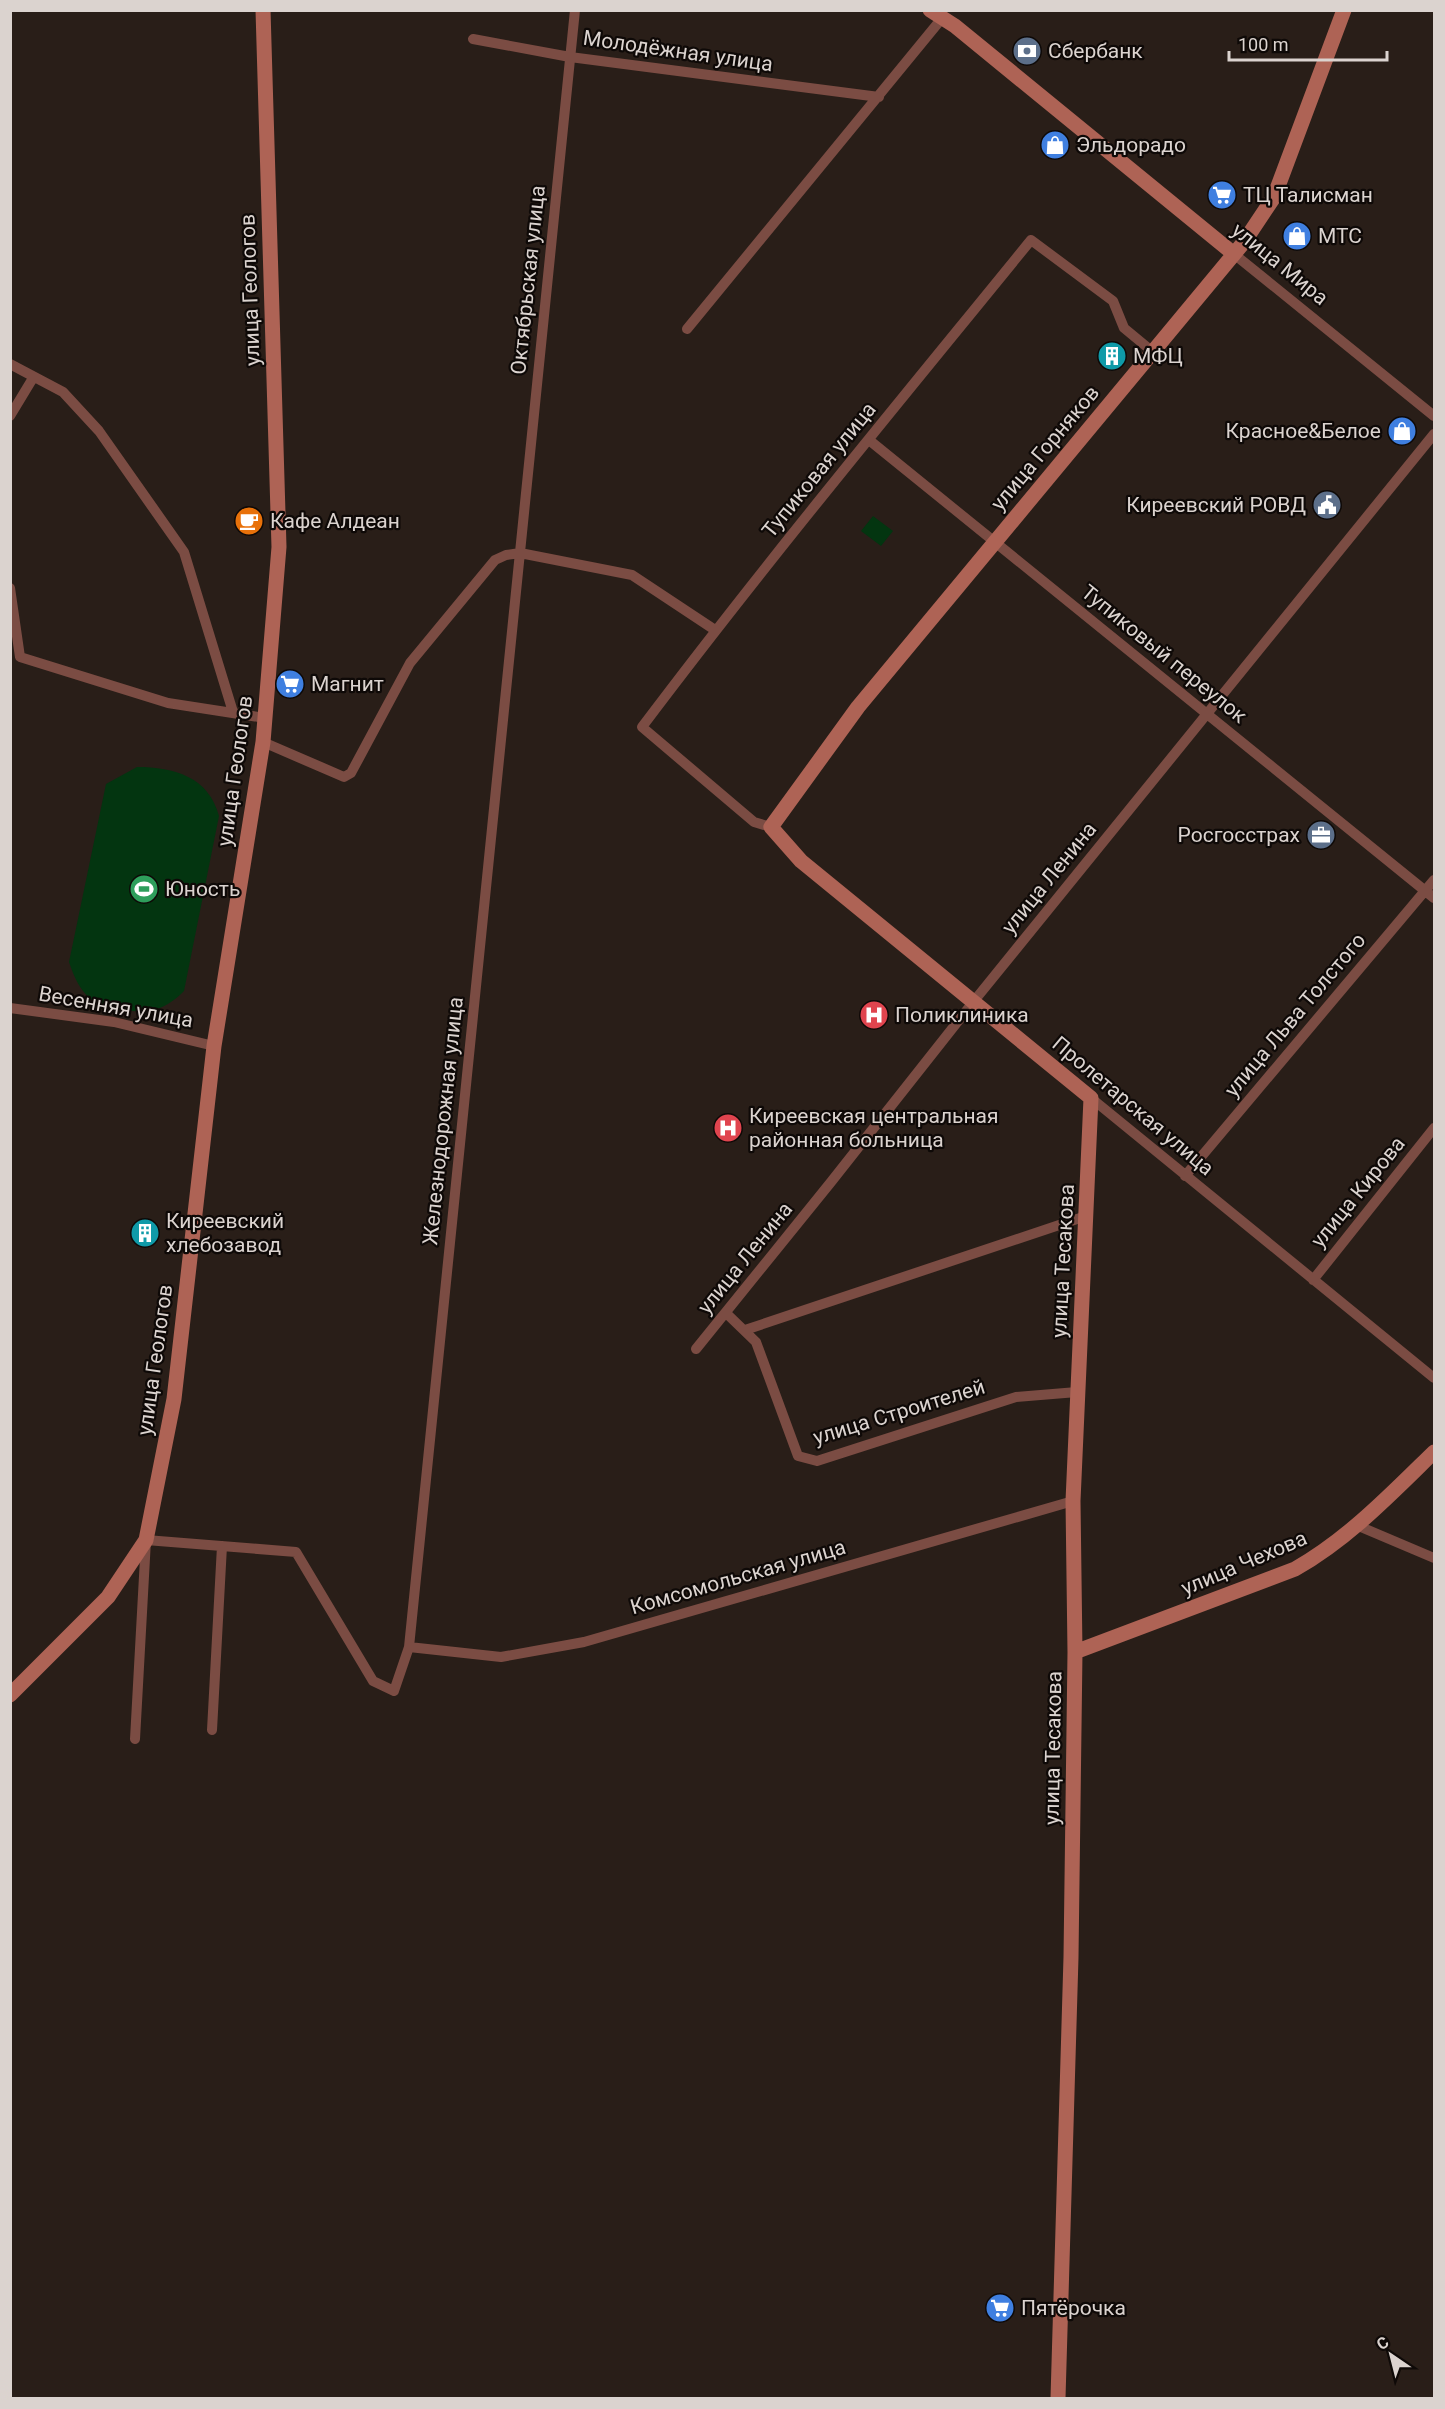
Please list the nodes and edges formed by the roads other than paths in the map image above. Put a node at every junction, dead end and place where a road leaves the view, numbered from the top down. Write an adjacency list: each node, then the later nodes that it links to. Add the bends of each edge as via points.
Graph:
1 (263, 10): 23 (main road, улица Геологов, via 279,547)
2 (575, 10): 6 (street, Октябрьская улица)
3 (1344, 10): 8 (main road, улица Горняков, via 1274,197)
4 (936, 14): 7 (street); 8 (main road, улица Мира)
5 (473, 39): 6 (street, Молодёжная улица)
6 (570, 57): 7 (street, Молодёжная улица); 18 (street, Октябрьская улица)
7 (879, 97): 9 (street)
8 (1234, 254): 10 (main road, улица Горняков); 14 (street, улица Мира)
9 (687, 329)
10 (1153, 352): 16 (street, Тупиковая улица, via 1125,328 1113,301 1031,240); 17 (main road, улица Горняков)
11 (10, 364): 12 (street)
12 (33, 378): 13 (street); 21 (street, via 63,392 99,431 184,552)
13 (10, 416)
14 (1434, 416)
15 (1434, 434): 22 (street, улица Ленина)
16 (869, 440): 17 (street, Тупиковый переулок); 20 (street, Тупиковая улица)
17 (994, 540): 22 (street, Тупиковый переулок); 26 (main road, улица Горняков, via 858,707)
18 (520, 553): 20 (street, via 632,575); 25 (street, via 495,560 410,663 351,773 344,777); 49 (street, Железнодорожная улица)
19 (10, 588): 21 (street, via 20,657 168,703)
20 (715, 630): 24 (street, Тупиковая улица)
21 (233, 712): 23 (street)
22 (1208, 714): 28 (street, Тупиковый переулок); 30 (street, улица Ленина)
23 (265, 718): 25 (main road, улица Геологов)
24 (642, 727): 26 (street, Пролетарская улица, via 754,822)
25 (263, 742): 32 (main road, улица Геологов)
26 (771, 827): 30 (main road, Пролетарская улица, via 801,861)
27 (1434, 880): 28 (street, улица Льва Толстого)
28 (1425, 891): 29 (street, Тупиковый переулок); 35 (street, улица Льва Толстого)
29 (1434, 898)
30 (974, 1001): 33 (main road, Пролетарская улица); 38 (street, улица Ленина)
31 (10, 1008): 32 (street, Весенняя улица, via 114,1022)
32 (213, 1046): 46 (main road, улица Геологов, via 174,1399)
33 (1091, 1098): 35 (street, Пролетарская улица); 36 (main road, улица Тесакова)
34 (1434, 1128): 37 (street, улица Кирова)
35 (1185, 1176): 37 (street, Пролетарская улица)
36 (1086, 1216): 39 (street); 42 (main road, улица Тесакова)
37 (1313, 1280): 41 (street, Пролетарская улица)
38 (726, 1313): 39 (street, улица Строителей); 40 (street, улица Ленина)
39 (745, 1330): 42 (street, улица Строителей, via 756,1342 798,1456 817,1461 1016,1397)
40 (696, 1349)
41 (1434, 1378)
42 (1077, 1392): 44 (main road, улица Тесакова)
43 (1434, 1452): 45 (main road, улица Чехова)
44 (1073, 1501): 49 (street, Комсомольская улица, via 584,1642 501,1657); 50 (main road, улица Тесакова)
45 (1356, 1525): 48 (street); 50 (main road, улица Чехова, via 1321,1554 1295,1569)
46 (146, 1540): 47 (street); 51 (main road, улица Геологов, via 108,1597); 53 (street)
47 (222, 1546): 49 (street, Железнодорожная улица, via 296,1552 373,1681 394,1691); 52 (street)
48 (1434, 1558)
49 (410, 1647)
50 (1075, 1653): 54 (main road, улица Тесакова)
51 (10, 1695)
52 (212, 1730)
53 (135, 1739)
54 (1058, 2398)

